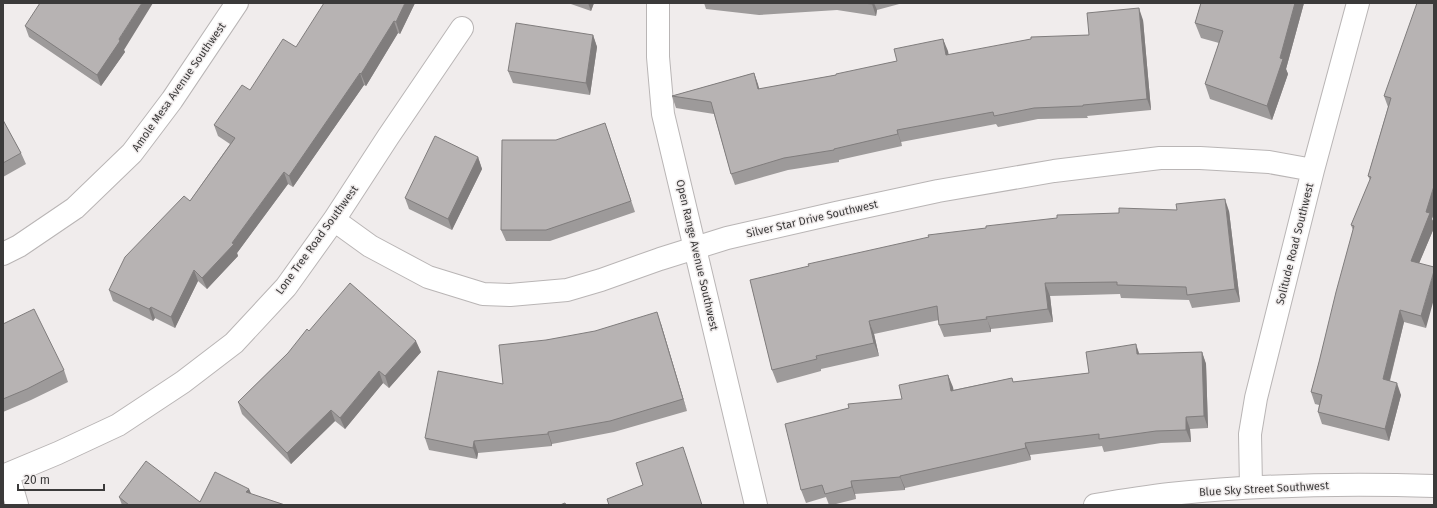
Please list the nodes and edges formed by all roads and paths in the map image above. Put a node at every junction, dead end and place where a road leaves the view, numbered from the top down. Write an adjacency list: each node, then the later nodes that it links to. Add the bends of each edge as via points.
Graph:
1 (237, 3): 8 (street, Amole Mesa Avenue Southwest, via 172,100 132,153 75,208)
2 (658, 3): 7 (street, Open Range Avenue Southwest, via 658,57 663,114)
3 (1358, 3): 5 (street, Solitude Road Southwest)
4 (462, 28): 6 (street, Lone Tree Road Southwest)
5 (1313, 170): 7 (street, Silver Star Drive Southwest, via 1269,162 1160,158 1054,171 836,212); 11 (street, Solitude Road Southwest, via 1256,398 1250,434)
6 (334, 220): 7 (street, Silver Star Drive Southwest, via 370,246 428,277 484,294 510,295 566,290); 9 (street, Lone Tree Road Southwest, via 286,287 234,343 183,382 118,425)
7 (696, 248): 13 (street, Open Range Avenue Southwest)
8 (3, 254)
9 (6, 475): 12 (street)
10 (1434, 486): 11 (street, Blue Sky Street Southwest, via 1385,484)
11 (1251, 487): 14 (street, Blue Sky Street Southwest, via 1170,494)
12 (17, 505)
13 (756, 505)
14 (1095, 505)

